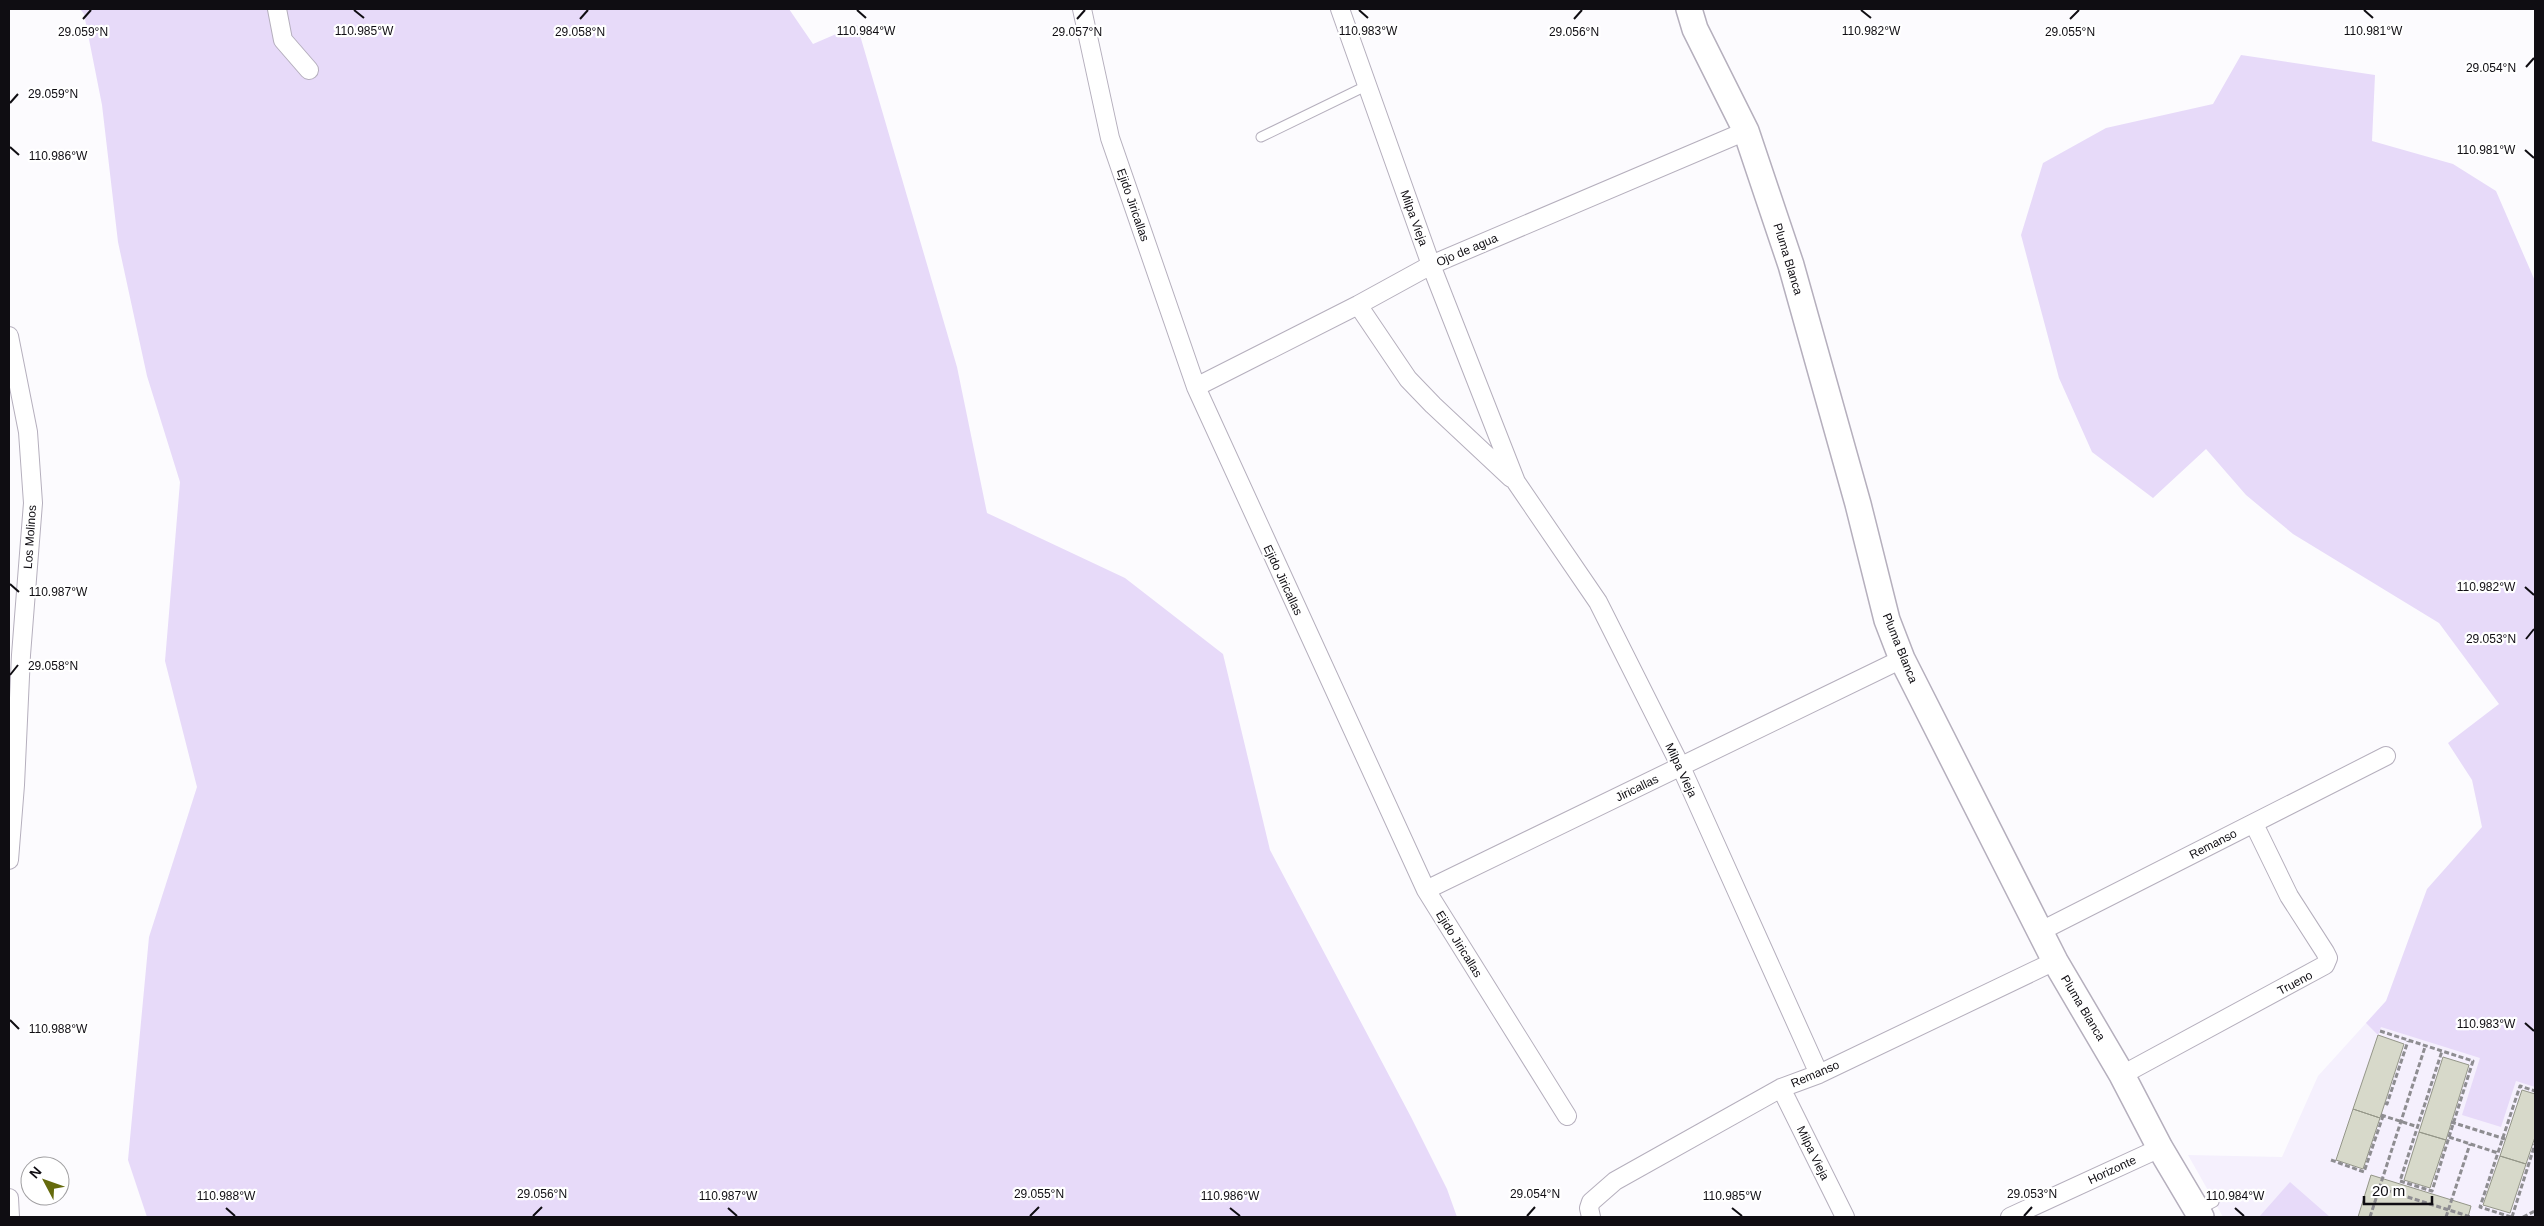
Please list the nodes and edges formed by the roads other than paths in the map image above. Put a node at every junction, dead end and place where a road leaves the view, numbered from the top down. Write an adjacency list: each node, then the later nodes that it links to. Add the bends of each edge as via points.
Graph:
1 (277, 9): 5 (street, via 282,40)
2 (1082, 9): 12 (street, Ejido Jiricallas, via 1110,138)
3 (1340, 9): 6 (street, Milpa Vieja)
4 (1689, 9): 7 (street, Pluma Blanca, via 1695,29)
5 (309, 70)
6 (1366, 86): 8 (lane); 9 (street, Milpa Vieja)
7 (1746, 130): 9 (street, Ojo de agua); 14 (street, Pluma Blanca, via 1792,265 1887,620)
8 (1261, 137)
9 (1431, 265): 10 (street, Ojo de agua); 13 (street, Milpa Vieja)
10 (1358, 305): 12 (street, Ojo de agua); 13 (street, Milpa Vieja, via 1408,379)
11 (9, 336): 18 (street, Los Molinos, via 28,432 33,503)
12 (1196, 388): 19 (street, Ejido Jiricallas)
13 (1516, 482): 16 (street, Milpa Vieja, via 1598,602)
14 (1902, 659): 16 (street, Jiricallas); 20 (street, Pluma Blanca)
15 (2386, 756): 17 (street, Remanso)
16 (1681, 767): 19 (street, Jiricallas); 22 (street, Milpa Vieja)
17 (2254, 824): 20 (street, Remanso); 23 (street, Trueno, via 2289,896 2325,952 2328,958 2325,965)
18 (9, 860)
19 (1426, 890): 25 (street, Ejido Jiricallas)
20 (2039, 932): 21 (street, Pluma Blanca)
21 (2055, 961): 22 (street, Remanso); 23 (street, Pluma Blanca)
22 (1819, 1074): 24 (street, Remanso)
23 (2122, 1075): 26 (street, Pluma Blanca)
24 (1781, 1088): 29 (street, Remanso, via 1615,1181 1595,1197); 31 (street, Milpa Vieja)
25 (1566, 1116)
26 (2160, 1148): 28 (street, Pluma Blanca); 32 (street, Horizonte)
27 (9, 1198): 30 (street)
28 (2204, 1210)
29 (1590, 1212)
30 (10, 1217)
31 (1846, 1217)
32 (2010, 1217)

